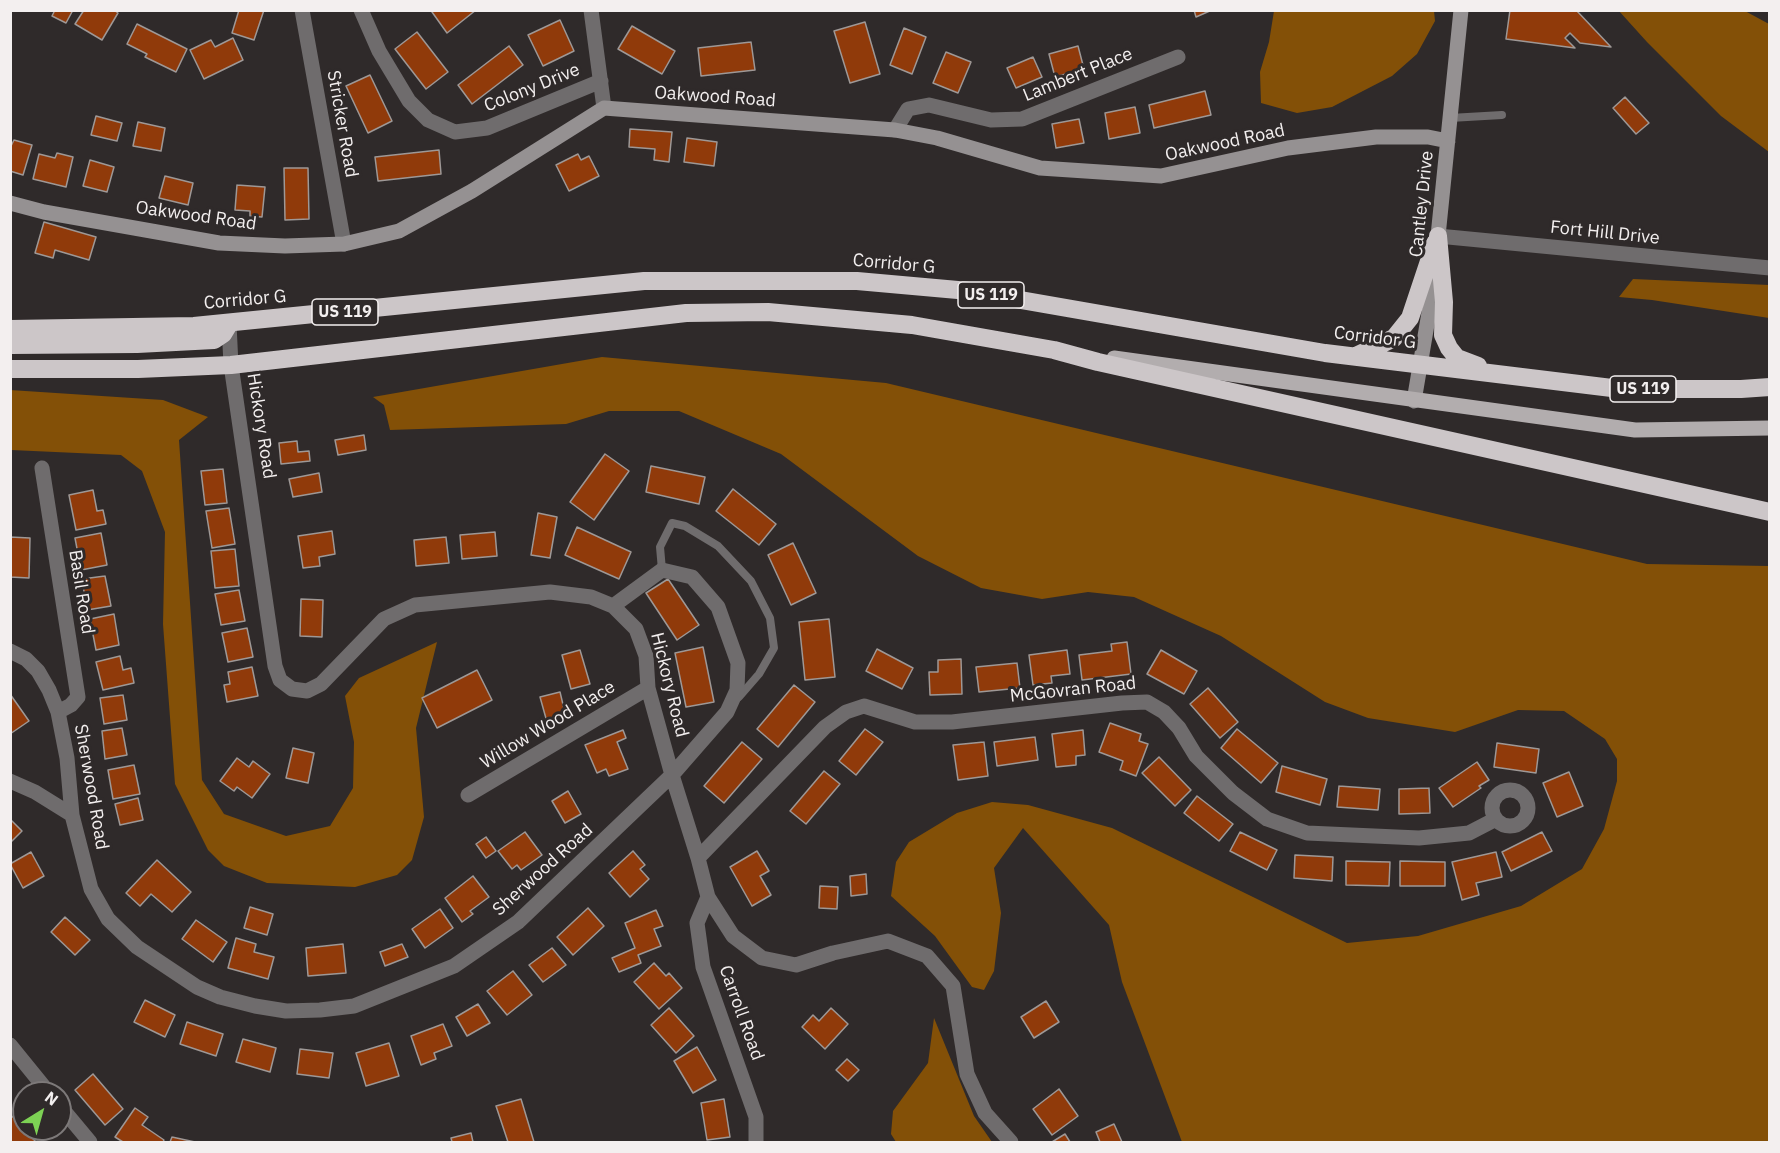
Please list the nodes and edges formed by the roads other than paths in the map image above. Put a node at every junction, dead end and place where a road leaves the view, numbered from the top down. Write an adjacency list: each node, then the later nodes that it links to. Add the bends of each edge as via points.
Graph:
1 (302, 10): 14 (street, Stricker Road)
2 (361, 10): 6 (street, Colony Drive, via 379,51 409,101 428,120 455,132 487,128)
3 (591, 10): 6 (street)
4 (1461, 10): 9 (street, Cantley Drive)
5 (1179, 57): 10 (street, Lambert Place, via 1022,119 991,120 929,105 908,109)
6 (602, 81): 7 (street)
7 (604, 108): 10 (street, Oakwood Road); 14 (street, Oakwood Road, via 472,191 399,231)
8 (1502, 115): 9 (lane)
9 (1450, 118): 11 (street, Cantley Drive)
10 (895, 130): 11 (street, Oakwood Road, via 1040,168 1161,176 1288,148 1376,137)
11 (1448, 141): 13 (street, Cantley Drive)
12 (10, 203): 14 (street, Oakwood Road, via 219,243)
13 (1438, 236): 15 (street, Fort Hill Drive); 20 (highway, via 1410,318 1394,338); 22 (street, Cantley Drive); 24 (highway, via 1443,335 1449,348 1457,358 1473,365)
14 (344, 244)
15 (1770, 268)
16 (229, 324): 17 (highway, Corridor G / US 119); 18 (highway, via 214,340); 20 (highway, Corridor G / US 119, via 644,281 857,281 969,291); 21 (street, Hickory Road)
17 (10, 329)
18 (10, 345)
19 (1054, 350): 21 (highway, US 119, via 912,325 768,312 698,313); 26 (main road); 29 (highway, US 119)
20 (1353, 357): 22 (highway, Corridor G / US 119)
21 (231, 365): 23 (highway, US 119); 31 (street, Hickory Road, via 275,666 280,680 292,690 307,691 321,684 384,619 415,605 550,592 591,597)
22 (1420, 365): 24 (highway, Corridor G / US 119); 26 (street, Cantley Drive)
23 (10, 369)
24 (1517, 376): 25 (highway, Corridor G / US 119, via 1620,389)
25 (1770, 387)
26 (1414, 401): 27 (main road, via 1635,430)
27 (1770, 428)
28 (42, 468): 34 (street, Basil Road, via 78,697)
29 (1770, 512)
30 (662, 570): 31 (street); 35 (street, via 692,577 718,607 738,663 737,690); 35 (lane, via 660,547 672,523 685,526 718,546 751,581 770,618 774,648 759,674)
31 (614, 606): 33 (street, Hickory Road, via 636,629 646,656)
32 (10, 651): 34 (street, Sherwood Road, via 38,671)
33 (648, 688): 36 (street, Hickory Road); 38 (street, Willow Wood Place)
34 (58, 712): 39 (street, Sherwood Road)
35 (727, 712): 36 (street, Sherwood Road)
36 (672, 775): 39 (street, Sherwood Road, via 518,922 454,966 354,1006 320,1010 286,1011 220,997 183,979 137,947 108,919 91,889); 41 (street, Hickory Road)
37 (10, 781): 39 (street)
38 (468, 795)
39 (72, 815)
40 (1496, 819): 41 (street, McGovran Road, via 1469,833 1419,838 1307,834 1267,819 1233,793 1196,756 1164,712 1147,702 952,722 915,722 864,706 846,712 825,727)
41 (698, 858): 42 (street, Hickory Road)
42 (708, 897): 47 (street, Carroll Road, via 697,923 703,967 756,1117); 48 (street, Hickory Road, via 733,936 762,958 796,965 888,941 927,956 953,986 967,1074 985,1113)
43 (10, 1045): 44 (street)
44 (39, 1081)
45 (72, 1121): 46 (street)
46 (90, 1143)
47 (756, 1143)
48 (1011, 1143)

